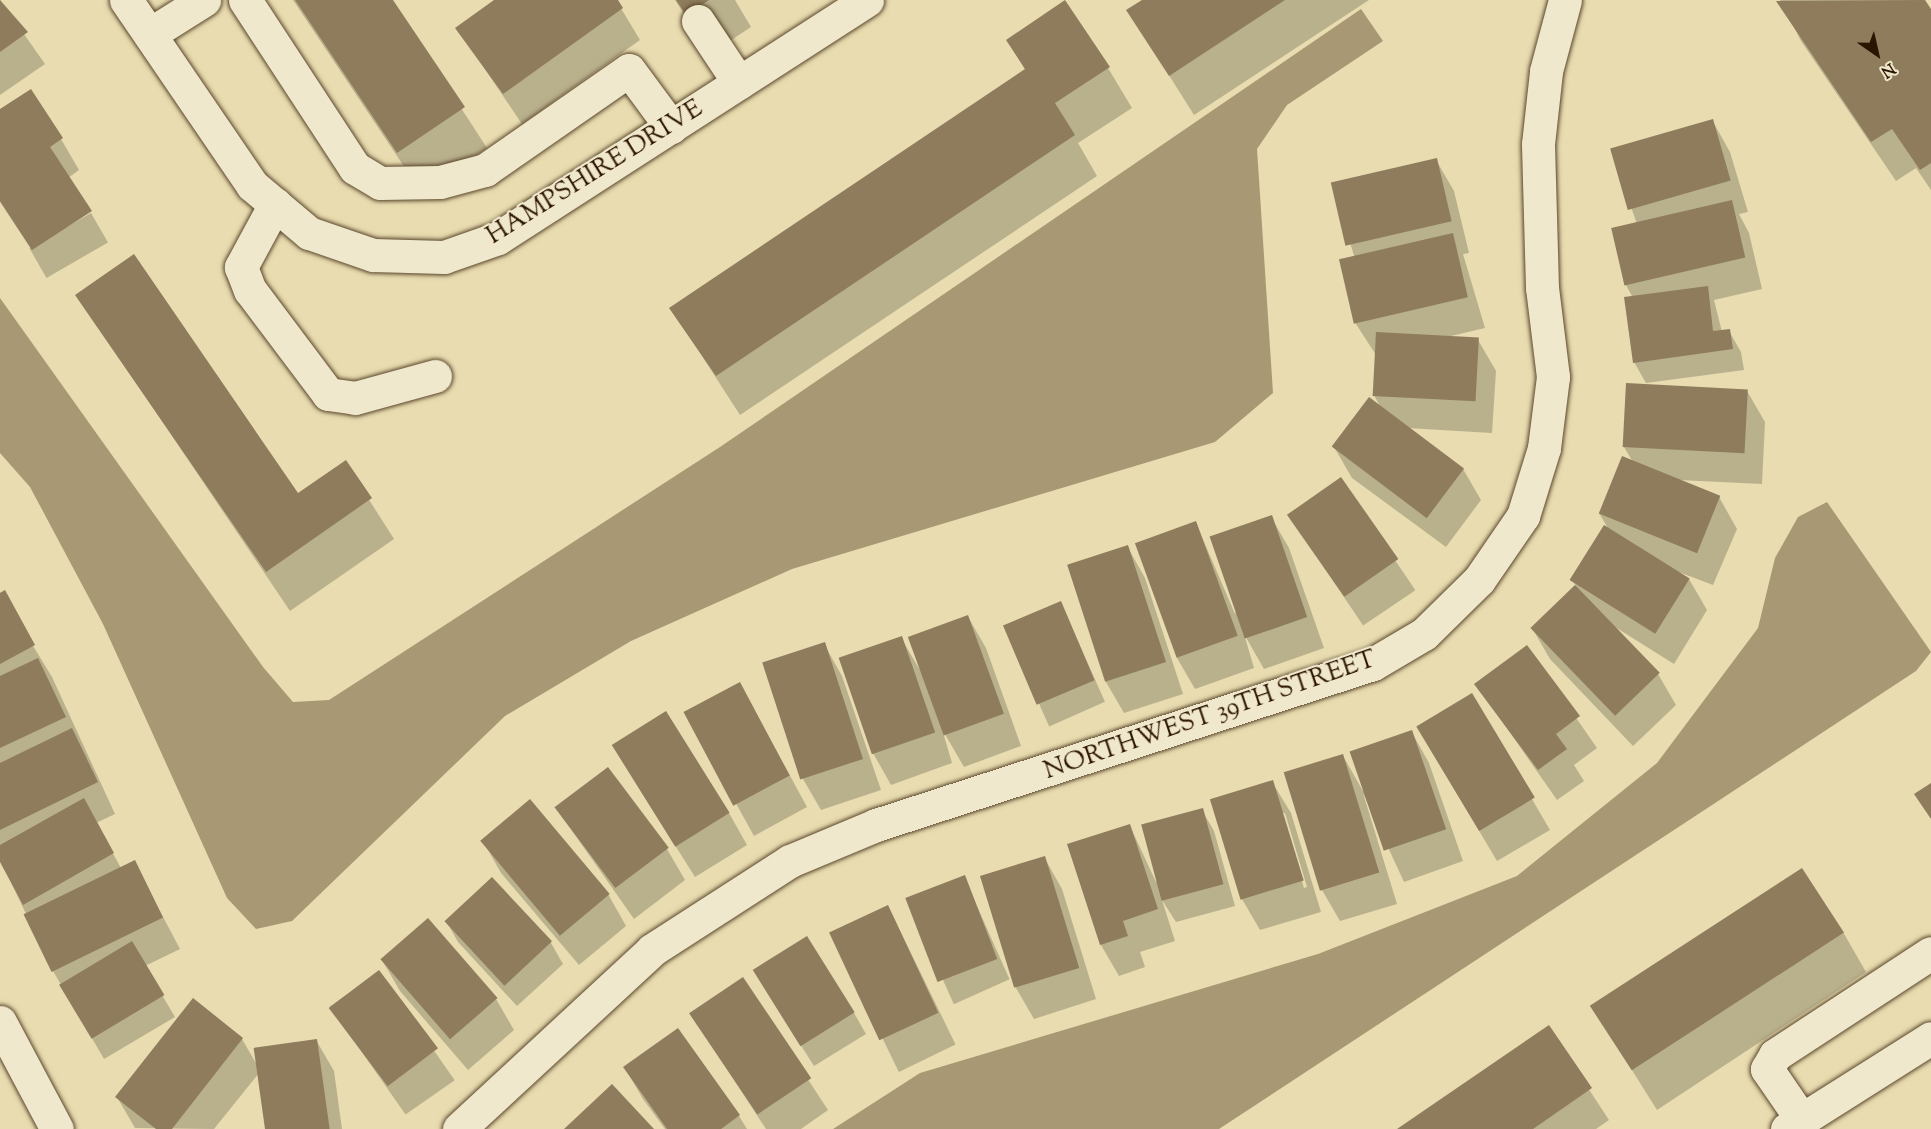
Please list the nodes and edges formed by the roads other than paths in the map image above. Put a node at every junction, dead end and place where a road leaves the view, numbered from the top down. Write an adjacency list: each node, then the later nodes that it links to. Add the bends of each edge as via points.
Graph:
1 (126, 0): 7 (street, HAMPSHIRE DRIVE)
2 (204, 0): 7 (street)
3 (245, 0): 9 (street, via 355,168 380,183 440,182 485,170 629,70)
4 (867, 0): 8 (street, HAMPSHIRE DRIVE)
5 (1564, 0): 17 (street, NORTHWEST 39TH STREET, via 1546,71 1538,144 1542,288 1553,377 1544,448 1523,516 1479,580 1424,634 1373,664 876,825 790,861 652,950)
6 (698, 21): 8 (street)
7 (150, 34): 10 (street, HAMPSHIRE DRIVE, via 252,185)
8 (739, 83): 9 (street, HAMPSHIRE DRIVE)
9 (671, 127): 10 (street, HAMPSHIRE DRIVE, via 498,238 444,257 374,255 309,233)
10 (275, 204): 11 (street, via 241,267 250,290 328,394 355,398)
11 (435, 376)
12 (1931, 953): 15 (street, via 1775,1055 1767,1069)
13 (0, 1022): 16 (street)
14 (1931, 1038): 15 (street)
15 (1794, 1124)
16 (57, 1129)
17 (459, 1129)

